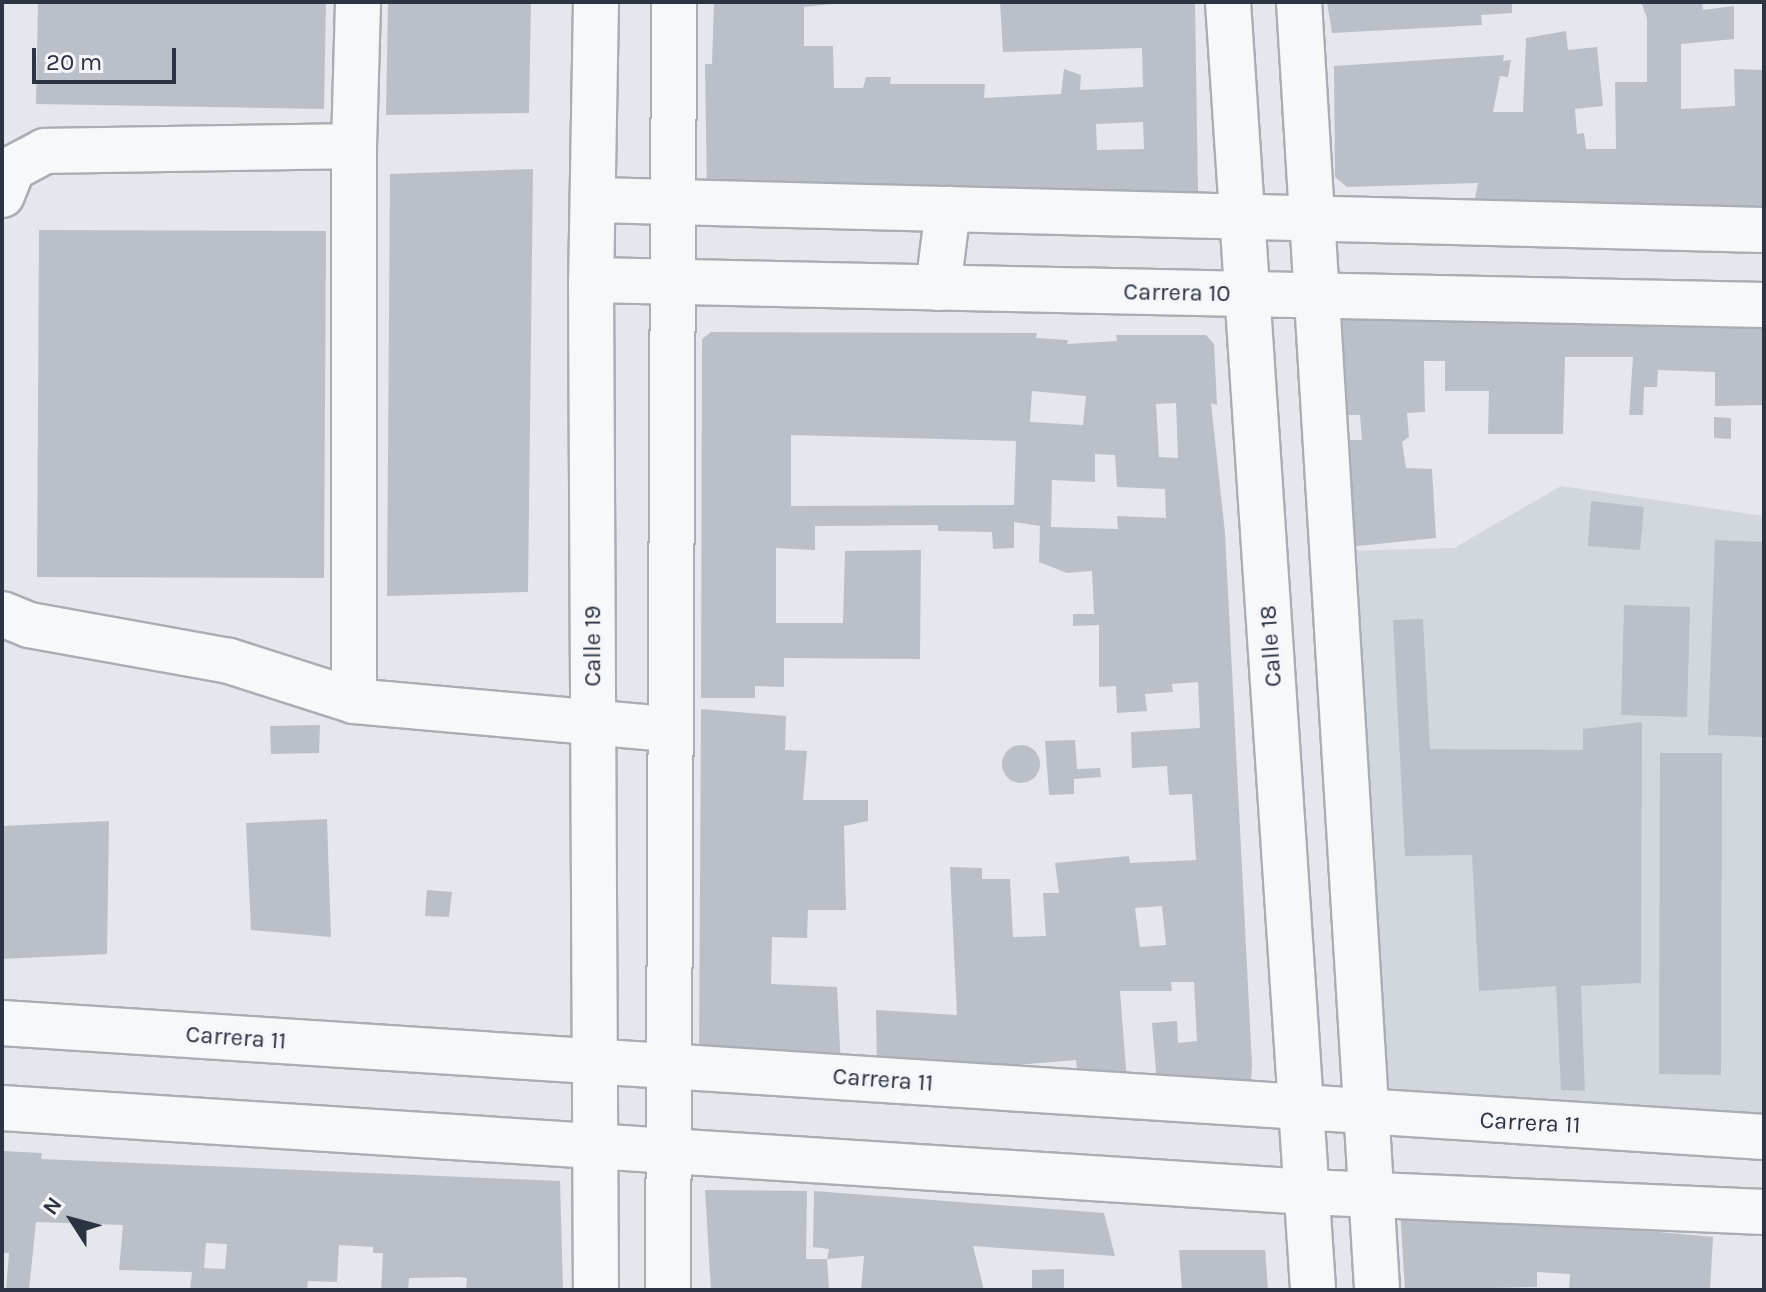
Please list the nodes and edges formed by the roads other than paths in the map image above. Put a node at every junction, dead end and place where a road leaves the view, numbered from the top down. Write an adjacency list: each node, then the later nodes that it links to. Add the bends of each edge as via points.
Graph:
1 (358, 2): 6 (street)
2 (596, 2): 8 (street, Calle 19)
3 (674, 2): 9 (street)
4 (1228, 2): 11 (street, Calle 18)
5 (1299, 2): 12 (street)
6 (354, 146): 7 (street, via 45,151 13,168); 21 (street)
7 (2, 195)
8 (595, 200): 9 (street); 14 (street, Calle 19)
9 (673, 202): 10 (street); 15 (street)
10 (948, 209): 11 (street); 16 (street)
11 (1242, 217): 12 (street); 17 (street, Calle 18)
12 (1312, 218): 13 (street); 18 (street)
13 (1764, 230)
14 (591, 280): 15 (street, Carrera 10); 22 (street, Calle 19)
15 (670, 281): 16 (street, Carrera 10); 23 (street)
16 (938, 288): 17 (street, Carrera 10)
17 (1247, 294): 18 (street, Carrera 10); 28 (street, Calle 18)
18 (1317, 296): 19 (street, Carrera 10); 29 (street)
19 (1764, 305)
20 (2, 614): 21 (street, via 29,625 229,661)
21 (354, 701): 22 (street)
22 (593, 722): 23 (street); 25 (street, Calle 19)
23 (669, 729): 26 (street)
24 (2, 1023): 25 (street, Carrera 11)
25 (595, 1063): 26 (street, Carrera 11); 31 (street, Calle 19)
26 (668, 1066): 28 (street, Carrera 11); 32 (street)
27 (2, 1108): 31 (street)
28 (1301, 1108): 29 (street, Carrera 11); 33 (street, Calle 18)
29 (1366, 1114): 30 (street, Carrera 11); 34 (street)
30 (1764, 1137)
31 (595, 1150): 32 (street); 36 (street, Calle 19)
32 (668, 1153): 33 (street); 37 (street)
33 (1307, 1192): 34 (street); 38 (street, Calle 18)
34 (1371, 1193): 35 (street); 39 (street)
35 (1764, 1212)
36 (596, 1290)
37 (668, 1290)
38 (1313, 1290)
39 (1377, 1290)

